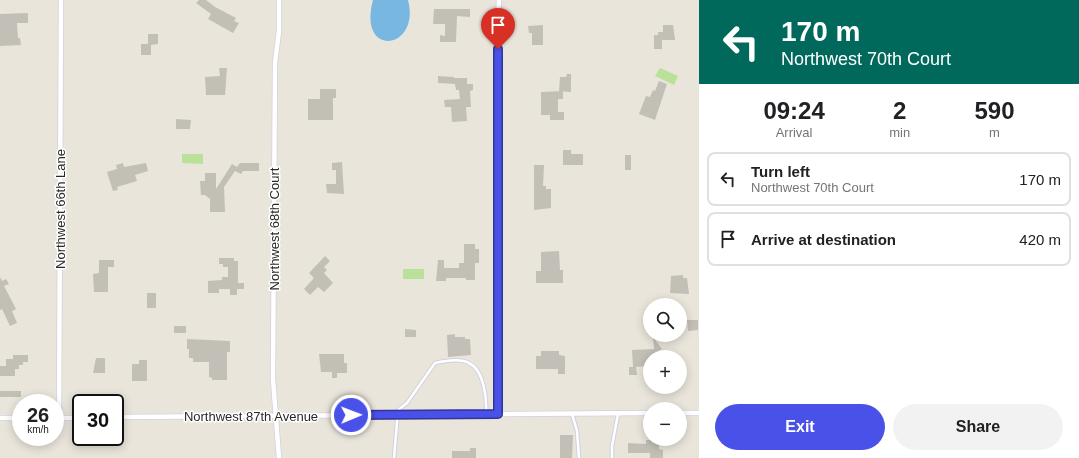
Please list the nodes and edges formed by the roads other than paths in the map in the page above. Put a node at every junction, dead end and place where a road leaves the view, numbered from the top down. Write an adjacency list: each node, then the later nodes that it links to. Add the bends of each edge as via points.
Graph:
1 (61, 0): 4 (street, Northwest 66th Lane)
2 (279, 0): 13 (street, Northwest 68th Court, via 275,63)
3 (499, 0): 11 (street)
4 (57, 394)
5 (572, 413): 6 (street, Northwest 87th Avenue); 11 (street, Northwest 87th Avenue); 19 (lane, via 577,431)
6 (618, 413): 7 (street, Northwest 87th Avenue); 20 (lane)
7 (643, 413)
8 (687, 413): 9 (street)
9 (699, 413)
10 (486, 414): 11 (street, Northwest 87th Avenue); 12 (street, Northwest 87th Avenue); 12 (lane, via 486,393 477,371 469,363 457,361 435,363)
11 (498, 414)
12 (396, 415): 13 (street, Northwest 87th Avenue); 18 (lane)
13 (275, 416): 14 (street, Northwest 87th Avenue); 17 (street, Northwest 68th Court)
14 (124, 417)
15 (0, 418): 16 (street)
16 (12, 418)
17 (279, 458)
18 (394, 458)
19 (579, 458)
20 (612, 458)

